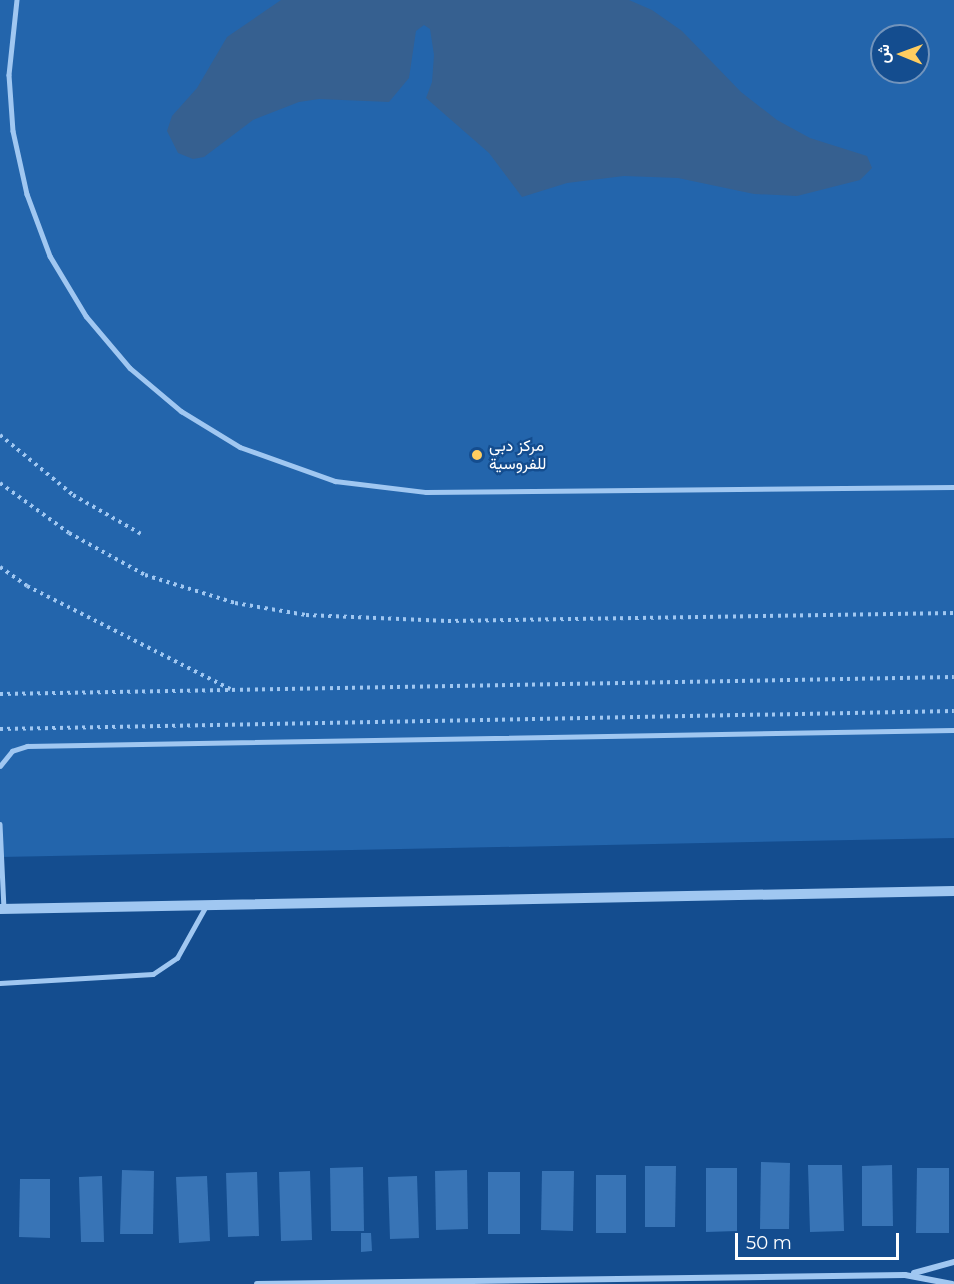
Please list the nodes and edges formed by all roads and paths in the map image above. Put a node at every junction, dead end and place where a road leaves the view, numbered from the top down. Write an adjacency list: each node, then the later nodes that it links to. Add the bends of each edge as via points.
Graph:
1 (17, 0): 4 (lane, via 9,65 13,131 27,194 50,256 86,316 130,368 181,411 240,447 335,481 426,492)
2 (0, 435): 5 (path, via 73,495)
3 (0, 483): 7 (path, via 69,533 145,575 235,603 294,613 448,621)
4 (954, 488)
5 (141, 534)
6 (0, 567): 9 (path, via 27,586)
7 (954, 613)
8 (954, 677): 9 (path)
9 (232, 690): 10 (path)
10 (0, 694)
11 (954, 711): 12 (path)
12 (0, 729)
13 (954, 730): 14 (lane, via 27,746 12,751)
14 (0, 766)
15 (0, 824): 18 (lane)
16 (954, 891): 17 (street)
17 (207, 904): 18 (street); 19 (lane, via 177,958 153,974)
18 (2, 909)
19 (0, 983)
20 (954, 1262): 21 (street)
21 (907, 1275): 22 (street); 24 (street)
22 (716, 1281): 23 (street)
23 (257, 1284)
24 (952, 1284)

